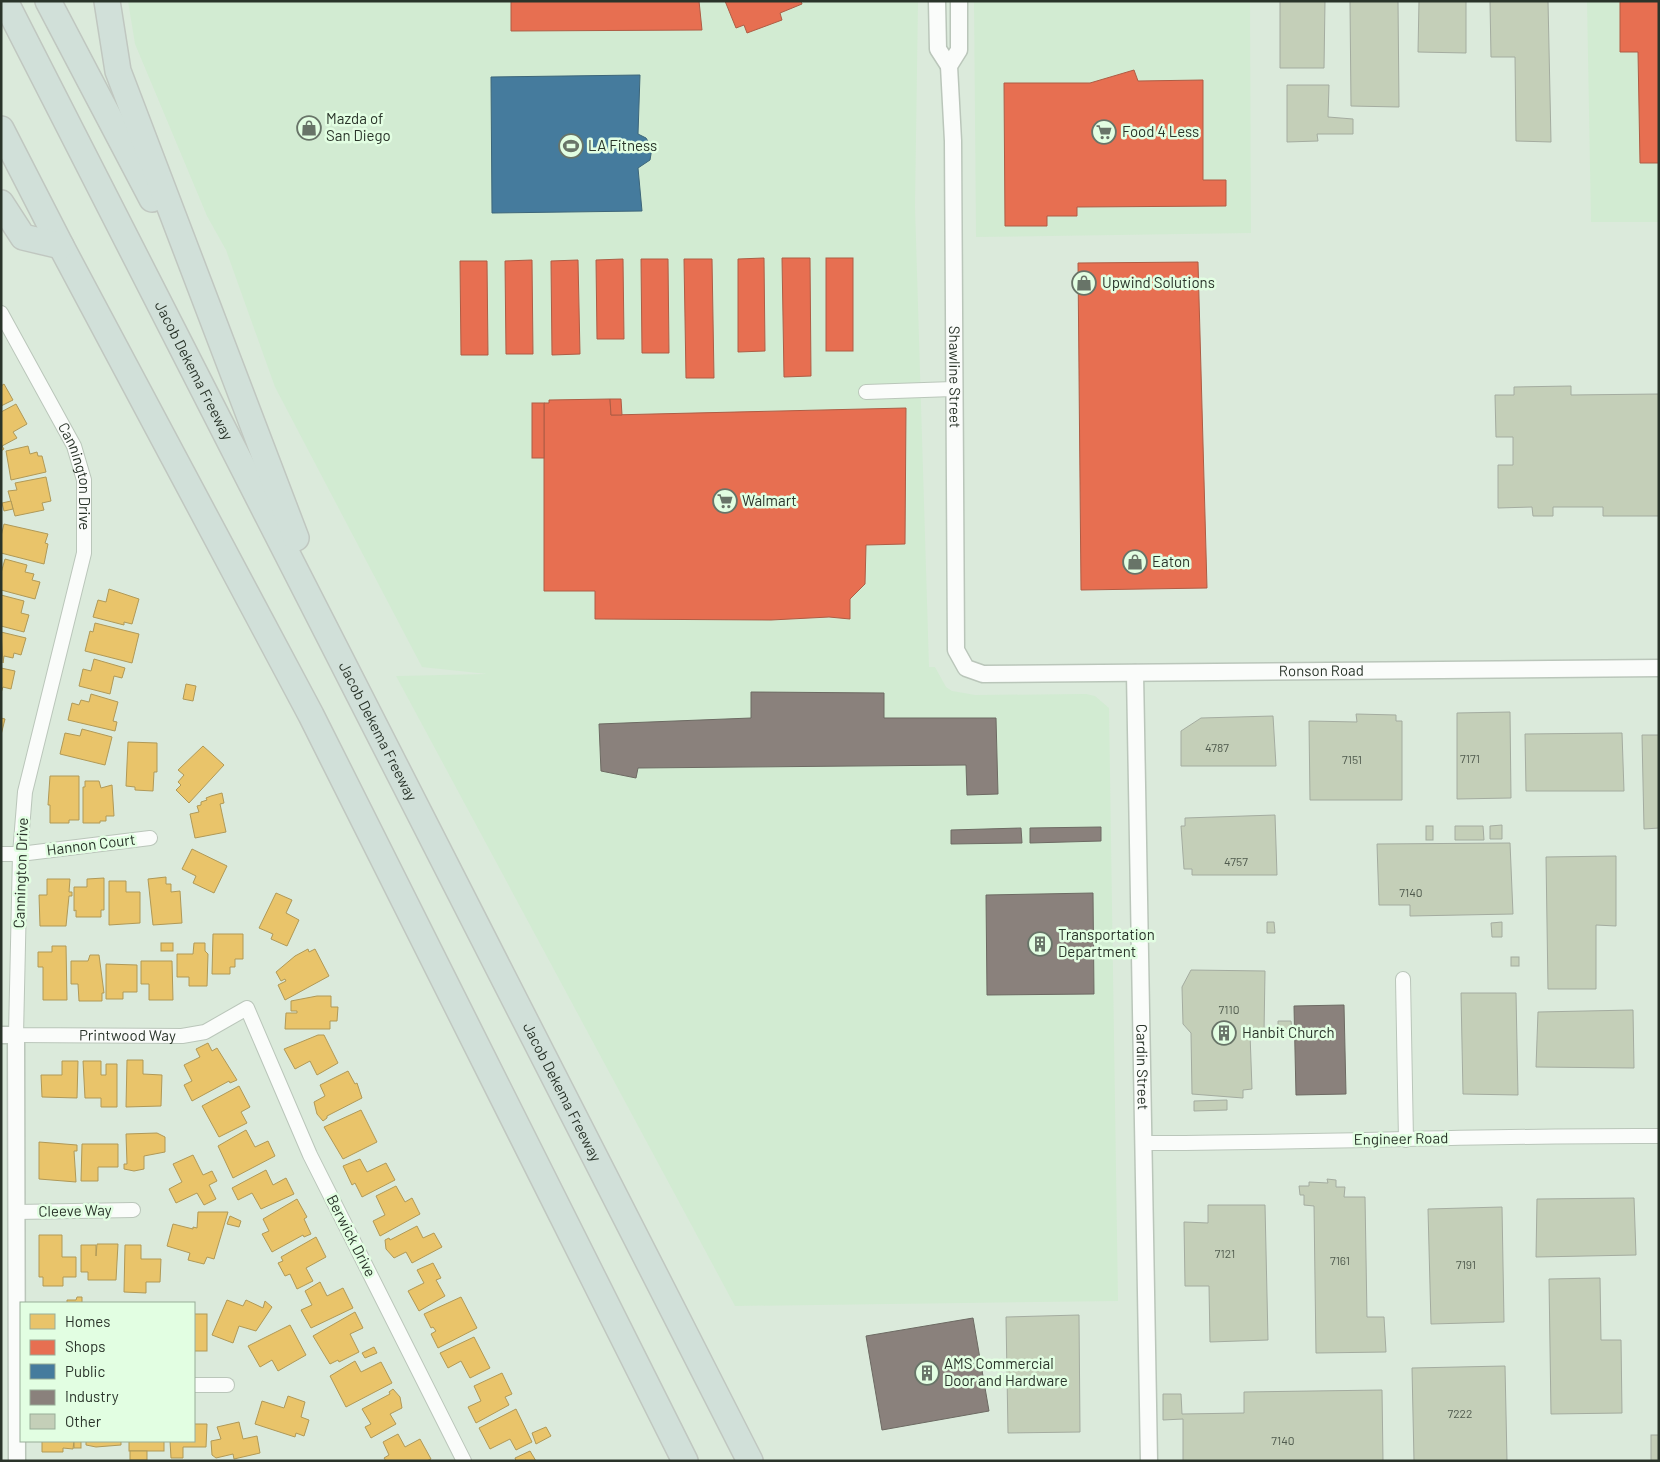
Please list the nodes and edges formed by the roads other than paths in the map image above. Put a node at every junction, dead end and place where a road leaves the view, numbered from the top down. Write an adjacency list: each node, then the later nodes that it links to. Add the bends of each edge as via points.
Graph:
1 (5, 1): 14 (highway, Jacob Dekema Freeway)
2 (48, 1): 11 (highway)
3 (107, 1): 11 (highway, via 118,71)
4 (937, 1): 6 (street, Shawline Street, via 938,48)
5 (959, 1): 6 (street, Shawline Street, via 959,50)
6 (949, 66): 12 (street, Shawline Street, via 953,141)
7 (1, 129): 9 (highway)
8 (1, 203): 9 (highway, via 23,237)
9 (61, 246): 29 (highway, via 311,715)
10 (1, 313): 20 (street, Cannington Drive, via 74,446 84,480 84,553 25,792)
11 (211, 315): 14 (highway)
12 (953, 390): 13 (street); 17 (street, Shawline Street, via 956,650 966,668)
13 (866, 392)
14 (340, 654): 37 (highway, Jacob Dekema Freeway)
15 (1659, 668): 16 (street, Ronson Road)
16 (1135, 673): 17 (street, Ronson Road); 26 (street, Cardin Street)
17 (983, 674)
18 (150, 838): 20 (street, Hannon Court)
19 (1, 854): 20 (street, Hannon Court)
20 (20, 854): 23 (street, Cannington Drive)
21 (1404, 979): 25 (street)
22 (247, 1008): 23 (street, Printwood Way, via 205,1032 182,1036); 34 (street, Berwick Drive, via 310,1155)
23 (9, 1035): 28 (street, Cannington Drive)
24 (1659, 1136): 25 (street, Engineer Road, via 1524,1135)
25 (1406, 1140): 26 (street, Engineer Road)
26 (1144, 1143): 38 (street, Cardin Street)
27 (133, 1210): 28 (street, Cleeve Way)
28 (16, 1212): 32 (street, Cannington Drive)
29 (631, 1353): 35 (highway); 36 (highway)
30 (195, 1385): 31 (street)
31 (227, 1385)
32 (20, 1387): 33 (street, Cannington Drive)
33 (17, 1461)
34 (464, 1461)
35 (668, 1461)
36 (685, 1461)
37 (750, 1461)
38 (1149, 1461)

